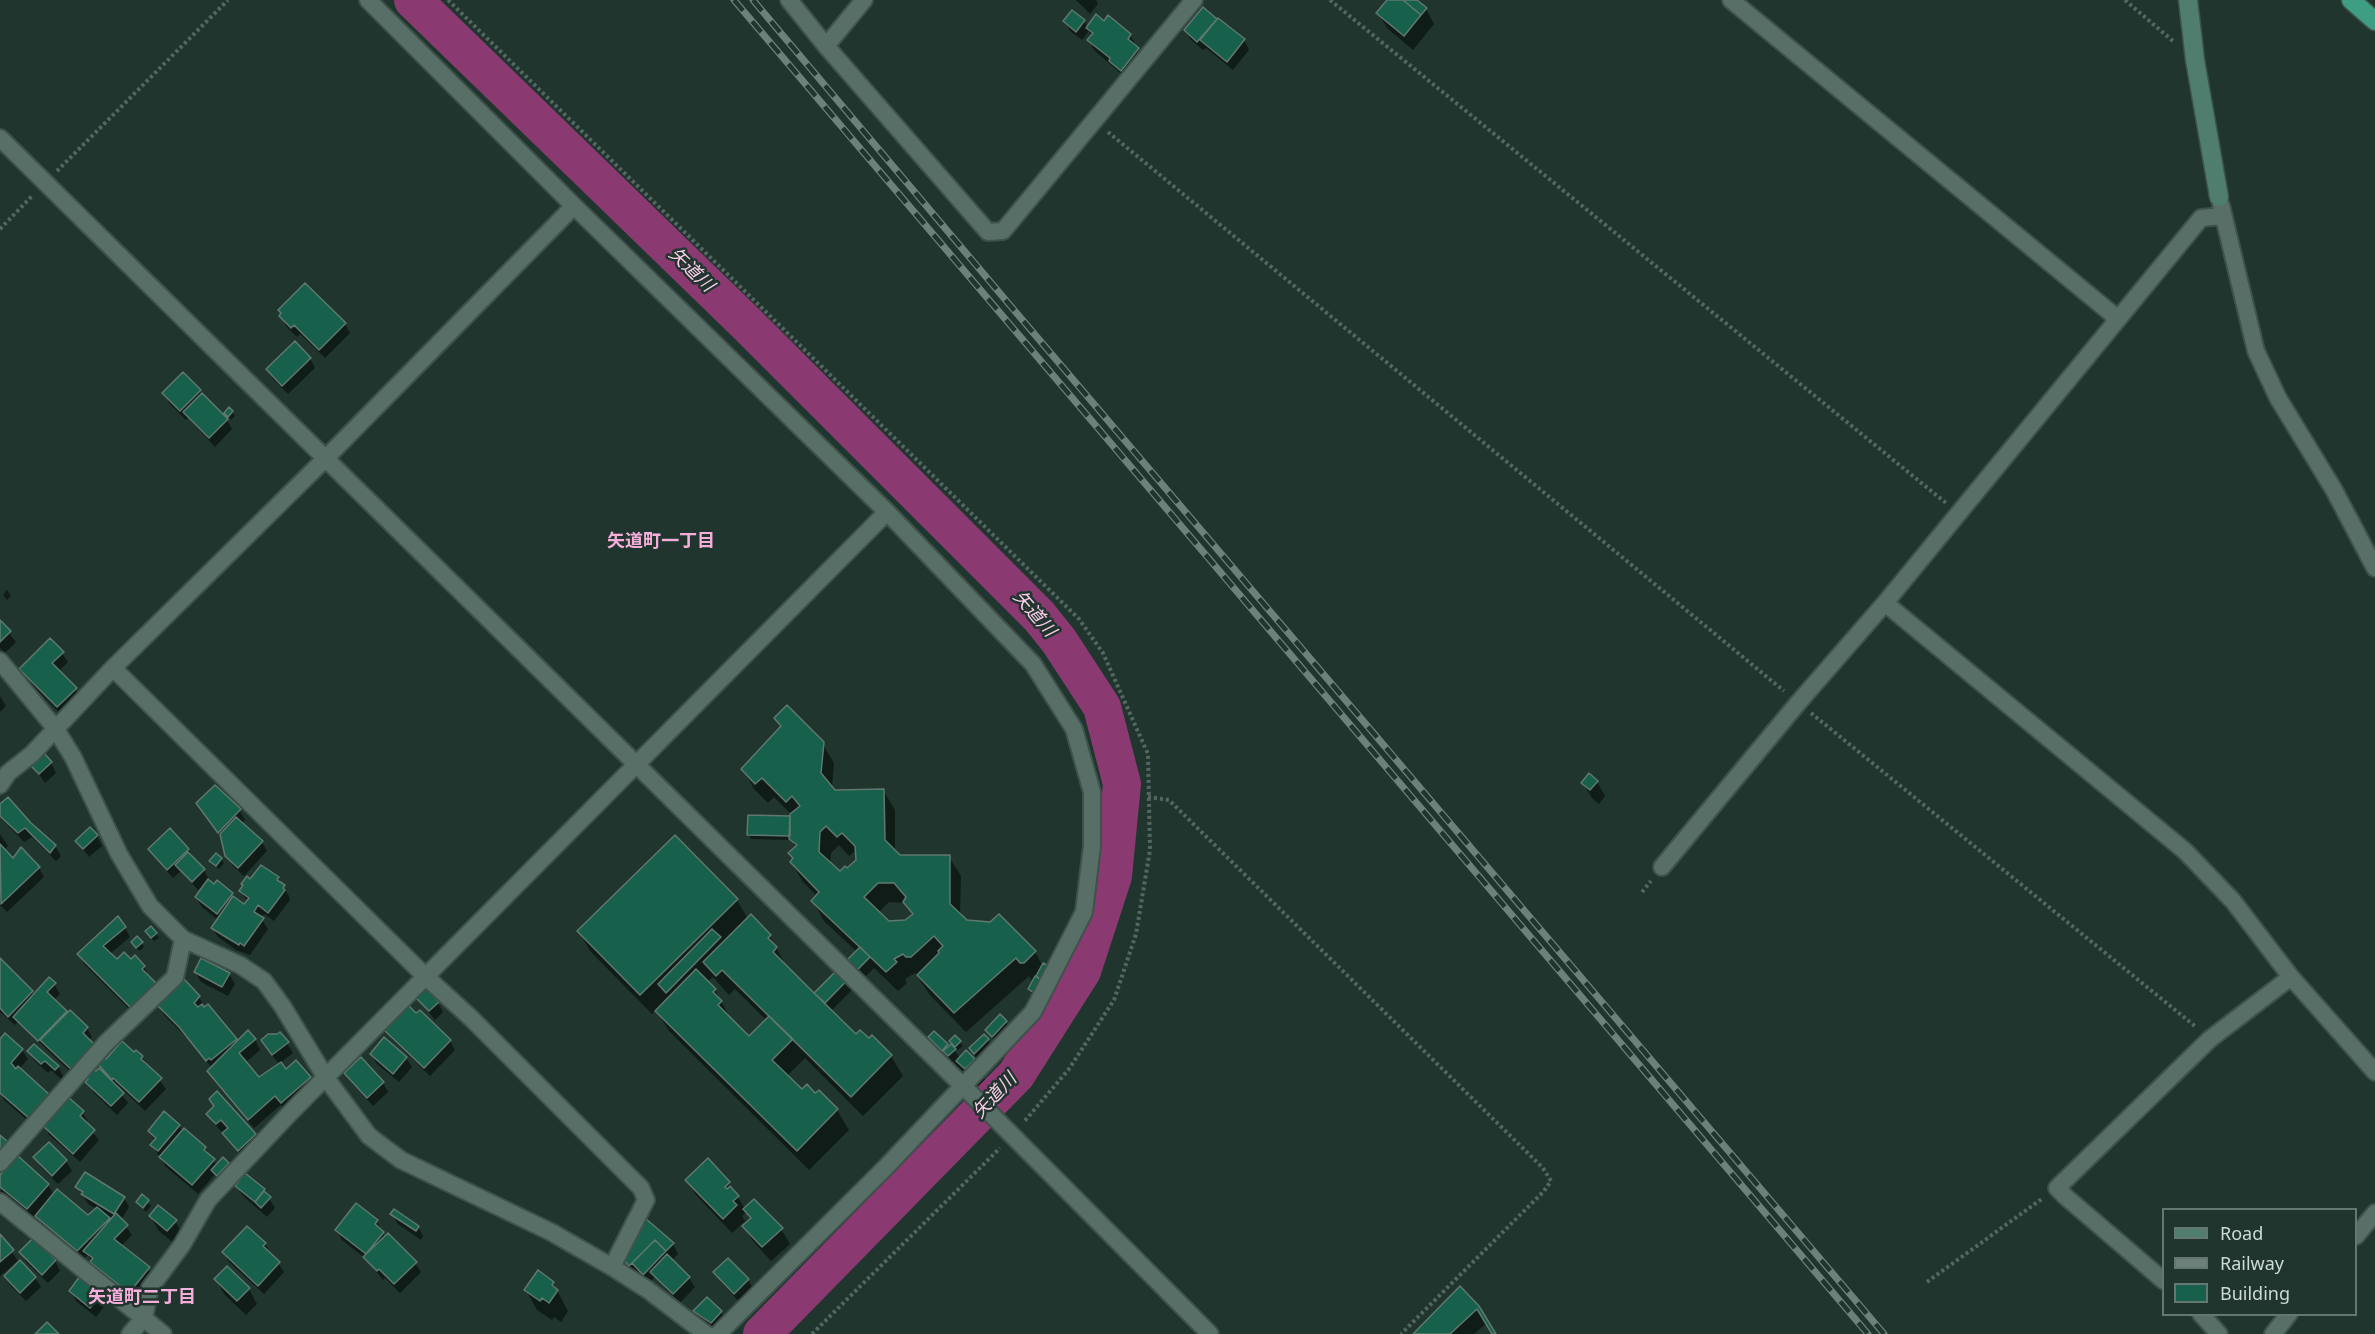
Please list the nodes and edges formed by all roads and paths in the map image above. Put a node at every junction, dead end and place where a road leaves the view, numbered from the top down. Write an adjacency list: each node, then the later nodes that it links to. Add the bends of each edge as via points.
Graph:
1 (228, 0): 17 (path)
2 (368, 0): 19 (street)
3 (448, 0): 34 (path, via 1079,619 1103,653 1148,754)
4 (789, 0): 13 (street)
5 (864, 0): 13 (street)
6 (1194, 0): 15 (street)
7 (1330, 0): 25 (path)
8 (1731, 0): 22 (street)
9 (2125, 0): 14 (path)
10 (2188, 0): 14 (street)
11 (2351, 0): 12 (highway)
12 (2375, 21)
13 (826, 46): 15 (street, via 988,232 1003,231)
14 (2195, 60): 18 (street)
15 (1095, 121): 30 (path)
16 (0, 138): 17 (street)
17 (45, 183): 21 (path); 23 (street)
18 (2219, 197): 20 (street)
19 (574, 206): 23 (street); 24 (street)
20 (2223, 216): 22 (street, via 2201,218); 26 (street, via 2256,351 2278,398)
21 (0, 229)
22 (2117, 318): 25 (street)
23 (325, 459): 29 (street); 32 (street)
24 (887, 512): 32 (street); 42 (street, via 1033,664 1074,729 1092,792 1092,846 1084,912 1033,1012)
25 (1958, 513): 27 (street)
26 (2374, 564)
27 (1885, 603): 30 (street); 38 (street, via 2185,851 2233,901)
28 (0, 661): 31 (street)
29 (113, 668): 31 (street); 37 (street)
30 (1798, 703): 35 (street); 39 (path)
31 (55, 728): 33 (street); 36 (street, via 150,906)
32 (637, 766): 37 (street); 42 (street)
33 (0, 785)
34 (1148, 797): 43 (path, via 1150,850 1136,934 1114,1000 1069,1069); 61 (path, via 1169,800 1544,1168 1551,1181)
35 (1662, 867)
36 (183, 939): 41 (street, via 240,965 264,981); 44 (street, via 175,977 106,1043)
37 (426, 977): 41 (street); 49 (street, via 641,1188 646,1200)
38 (2291, 977): 39 (street); 40 (street)
39 (2210, 1039): 45 (street)
40 (2375, 1072)
41 (326, 1078): 49 (street, via 369,1136 401,1160 551,1232); 54 (street, via 208,1200 182,1245 150,1288)
42 (967, 1091): 43 (street); 58 (street)
43 (1010, 1134): 59 (path); 60 (street)
44 (0, 1163)
45 (2057, 1188): 50 (street); 51 (path)
46 (0, 1202): 54 (street)
47 (2375, 1213): 48 (street)
48 (2357, 1234)
49 (612, 1267): 57 (street)
50 (2162, 1280)
51 (1927, 1282)
52 (2203, 1316): 62 (street)
53 (2287, 1316): 63 (street)
54 (144, 1318): 55 (street); 56 (street)
55 (130, 1334)
56 (163, 1334)
57 (706, 1334)
58 (718, 1334)
59 (812, 1334)
60 (1210, 1334)
61 (1401, 1334)
62 (2219, 1334)
63 (2273, 1334)

